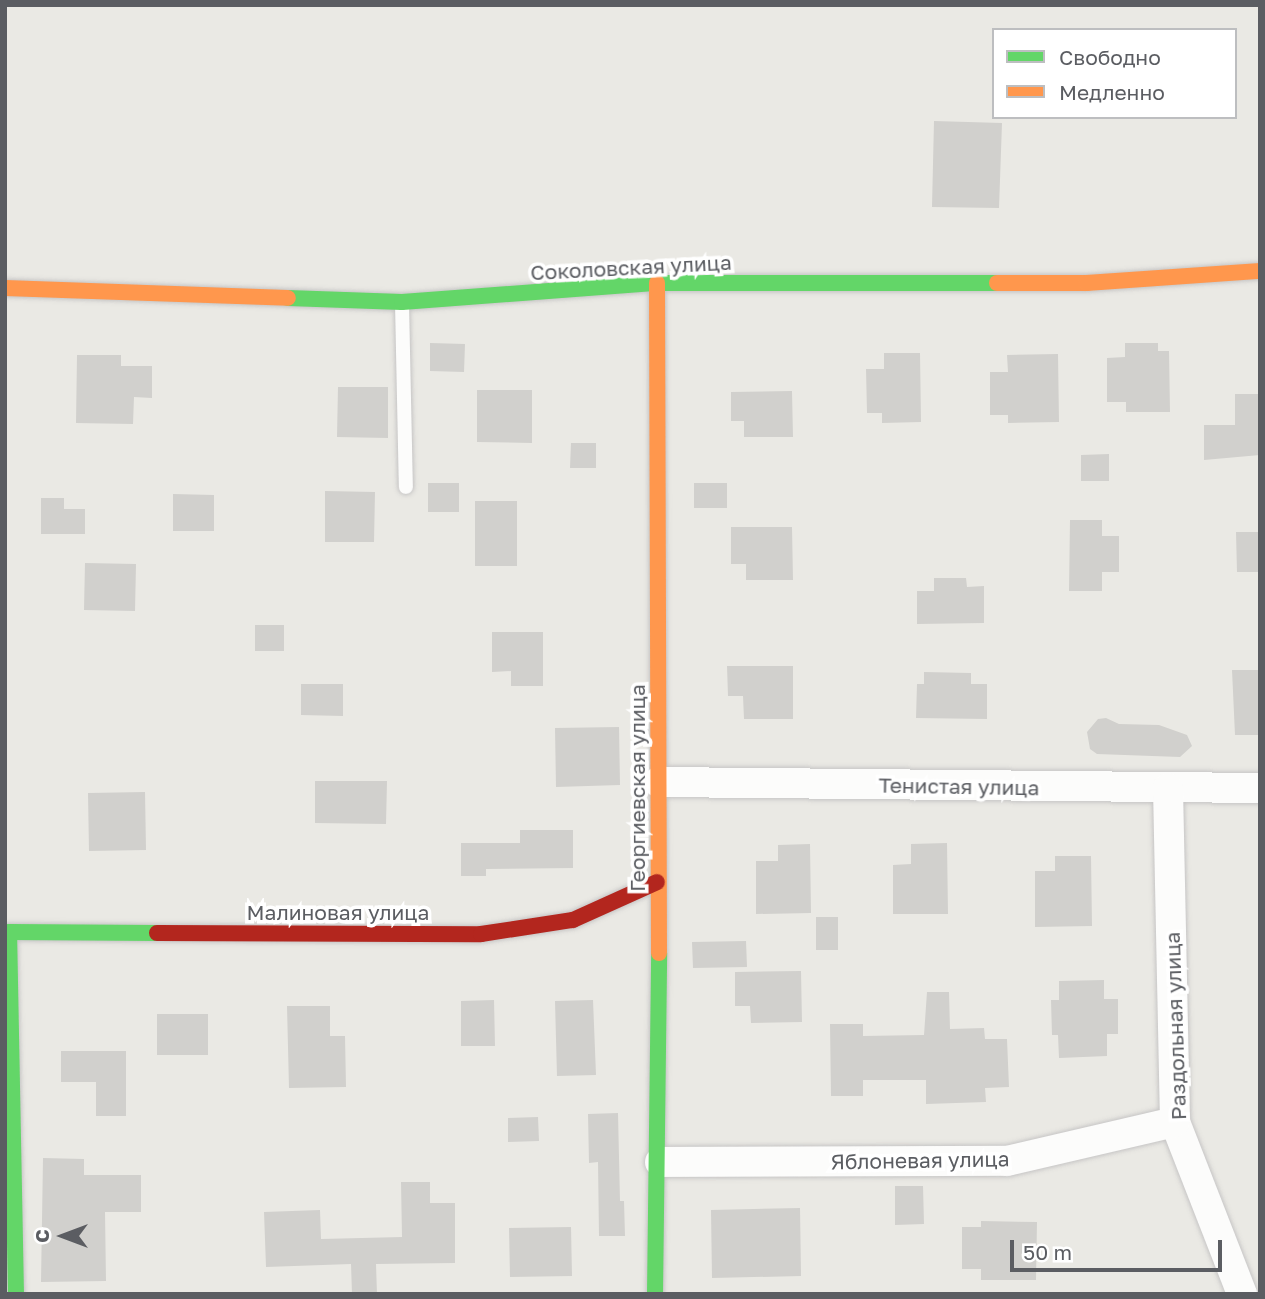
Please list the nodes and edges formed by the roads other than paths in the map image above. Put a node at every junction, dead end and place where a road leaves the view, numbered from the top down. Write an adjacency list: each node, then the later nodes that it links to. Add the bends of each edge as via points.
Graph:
1 (1260, 271): 2 (street, Соколовская улица, via 1087,283)
2 (657, 283): 4 (street, Соколовская улица); 6 (street, Георгиевская улица)
3 (5, 288): 4 (street, Соколовская улица)
4 (402, 302): 5 (lane)
5 (406, 487)
6 (658, 782): 7 (street, Тенистая улица); 9 (street, Георгиевская улица)
7 (1168, 788): 8 (street, Тенистая улица); 10 (street, Раздольная улица)
8 (1260, 788)
9 (657, 882): 11 (street, Георгиевская улица); 12 (street, Малиновая улица, via 573,920 481,934 9,932)
10 (1175, 1122): 11 (street, Яблоневая улица, via 1007,1161); 14 (street, Раздольная улица)
11 (660, 1162): 13 (street, Георгиевская улица)
12 (16, 1294)
13 (655, 1294)
14 (1242, 1294)

